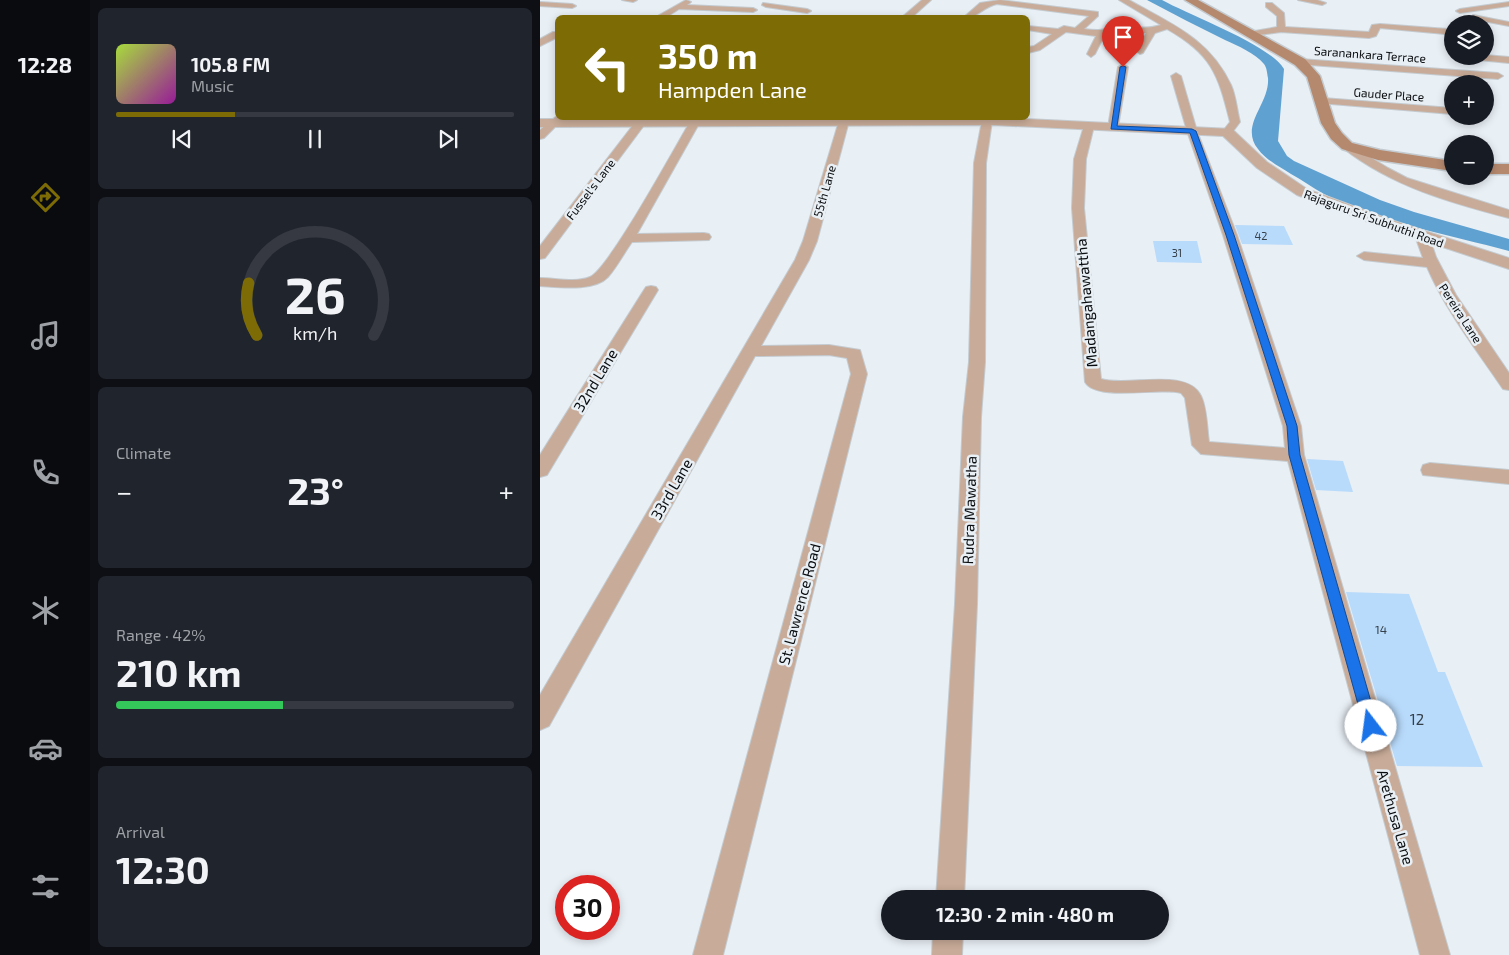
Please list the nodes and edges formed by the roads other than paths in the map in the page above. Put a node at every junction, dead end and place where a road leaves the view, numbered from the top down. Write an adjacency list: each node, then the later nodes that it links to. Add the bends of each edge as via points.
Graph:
1 (626, 0): 2 (street)
2 (633, 0)
3 (691, 0): 15 (street)
4 (928, 0): 17 (street)
5 (1123, 0): 27 (street)
6 (1190, 0): 37 (main road)
7 (1302, 0): 9 (street)
8 (768, 2): 16 (street); 18 (street)
9 (1322, 3)
10 (540, 4): 13 (street)
11 (1509, 4): 19 (street)
12 (1270, 5): 29 (street, via 1281,16)
13 (572, 6)
14 (1038, 6): 24 (street, via 997,2 983,5); 25 (street); 30 (street, via 1096,14)
15 (678, 7): 16 (street); 21 (street)
16 (753, 10): 22 (street)
17 (917, 10): 23 (street)
18 (807, 11)
19 (1460, 11)
20 (1509, 11): 26 (street, via 1476,17)
21 (663, 15)
22 (749, 15)
23 (910, 15)
24 (971, 15)
25 (1027, 15)
26 (1509, 24)
27 (1166, 26): 31 (street); 61 (street, via 1206,51 1226,84 1235,122)
28 (1030, 28): 33 (street)
29 (1281, 29): 32 (street, via 1369,35 1373,34 1375,26); 37 (street)
30 (1077, 31): 33 (street, via 1064,29); 36 (street)
31 (1152, 31): 36 (street, via 1117,30); 41 (street)
32 (1444, 31)
33 (1060, 32): 40 (street)
34 (540, 34): 35 (street)
35 (555, 34)
36 (1101, 34): 42 (street)
37 (1252, 34): 45 (main road)
38 (555, 35): 39 (street)
39 (540, 43)
40 (1030, 50)
41 (1140, 51)
42 (1091, 54)
43 (1494, 58): 44 (street)
44 (1509, 60)
45 (1300, 62): 48 (street, Saranankara Terrace); 49 (main road, via 1313,76)
46 (1123, 67): 59 (street)
47 (1176, 76): 60 (street, Arethusa Lane)
48 (1498, 76)
49 (1323, 101): 50 (street, Gauder Place); 63 (main road, via 1328,123)
50 (1444, 110)
51 (557, 120): 55 (street); 57 (street); 62 (street)
52 (856, 120): 54 (street)
53 (991, 120): 58 (street); 85 (street, Rudra Mawatha, via 980,163 977,362)
54 (844, 121): 56 (street); 73 (street, 55th Lane)
55 (641, 122): 56 (street); 71 (street, Fussel's Lane)
56 (695, 122): 70 (street)
57 (540, 123)
58 (1089, 126): 59 (street); 80 (street, Madangahawattha, via 1080,159 1078,208 1094,382 1100,386 1176,386 1187,389 1193,397 1201,445 1206,449)
59 (1113, 127): 60 (street)
60 (1192, 131): 61 (street); 80 (street, Arethusa Lane, via 1230,235 1292,426)
61 (1228, 132): 68 (street, Rajaguru Sri Subhuthi Road, via 1262,165 1302,192)
62 (540, 136)
63 (1346, 146): 64 (main road, via 1378,155); 67 (street, via 1384,172 1463,202)
64 (1444, 165)
65 (1494, 168): 66 (main road)
66 (1509, 169)
67 (1509, 214)
68 (1422, 236): 74 (street, Pereira Lane); 75 (street, Rajaguru Sri Subhuthi Road)
69 (704, 237): 70 (street)
70 (628, 238): 76 (street, via 595,280)
71 (540, 255)
72 (1364, 256): 74 (street)
73 (802, 260): 78 (street, 33rd Lane)
74 (1430, 263): 79 (street, Pereira Lane, via 1449,297)
75 (1509, 264)
76 (540, 282)
77 (651, 290): 81 (street, 32nd Lane)
78 (750, 351): 84 (street, 33rd Lane); 87 (street, St. Lawrence Road, via 829,350 854,354 859,374)
79 (1509, 385)
80 (1295, 455): 89 (street, Arethusa Lane)
81 (540, 470)
82 (1430, 470): 83 (street)
83 (1509, 477)
84 (540, 718)
85 (950, 890)
86 (948, 940): 88 (street)
87 (708, 955)
88 (947, 955)
89 (1435, 955)

